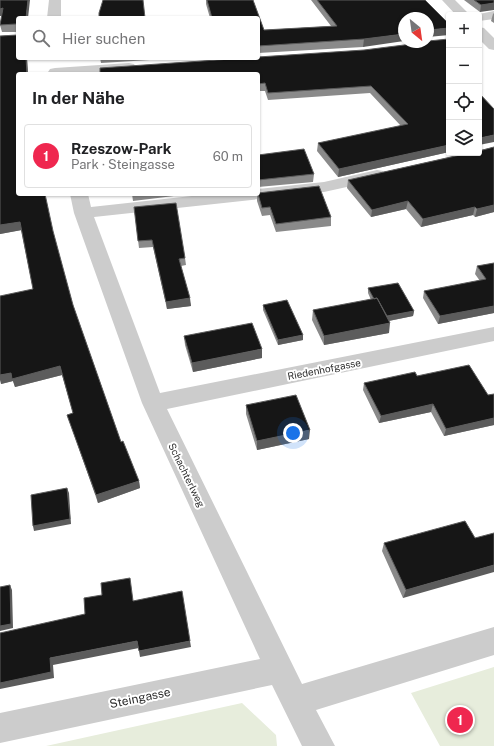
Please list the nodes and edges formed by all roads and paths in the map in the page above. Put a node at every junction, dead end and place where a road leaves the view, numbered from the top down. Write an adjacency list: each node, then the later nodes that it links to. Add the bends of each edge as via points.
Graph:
1 (55, 0): 5 (street)
2 (448, 0): 3 (street)
3 (460, 12)
4 (494, 15): 6 (street)
5 (54, 16)
6 (482, 17)
7 (482, 34): 8 (street)
8 (494, 46)
9 (142, 66): 10 (street)
10 (55, 68)
11 (392, 172): 12 (street, via 324,187)
12 (260, 191)
13 (187, 196): 14 (street)
14 (81, 203): 16 (street, Schachterlweg)
15 (494, 334): 16 (street, Riedenhofgasse)
16 (153, 403): 18 (street, Schachterlweg)
17 (494, 640): 19 (street)
18 (280, 669): 19 (street, Schachterlweg); 20 (street, Steingasse)
19 (296, 701): 21 (street, Schachterlweg)
20 (0, 728)
21 (319, 746)

